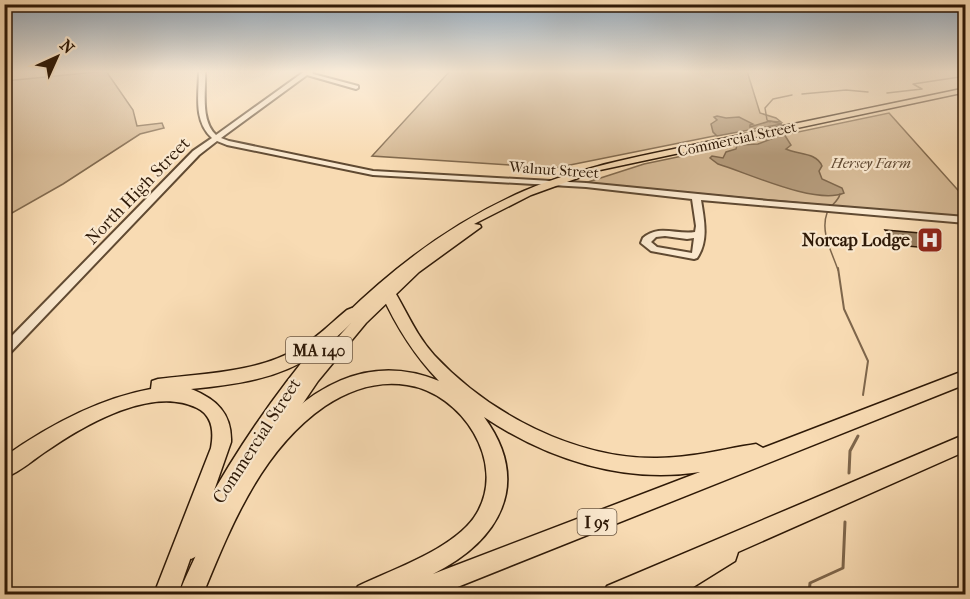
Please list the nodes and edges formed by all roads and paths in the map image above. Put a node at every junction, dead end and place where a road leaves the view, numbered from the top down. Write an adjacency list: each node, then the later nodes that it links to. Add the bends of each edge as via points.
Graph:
1 (202, 99): 4 (street, via 202,118)
2 (269, 99): 4 (street, North High Street)
3 (924, 99): 5 (main road, Commercial Street / MA 140)
4 (214, 138): 6 (street, Walnut Street, via 373,173); 13 (street, North High Street)
5 (649, 157): 6 (main road, Commercial Street / MA 140); 7 (main road, Commercial Street / MA 140)
6 (549, 183): 7 (street, Walnut Street); 12 (main road, Commercial Street / MA 140, via 496,206 441,239)
7 (563, 184): 8 (street, Walnut Street); 11 (main road, Commercial Street / MA 140, via 467,232)
8 (696, 196): 9 (street, Walnut Street); 10 (street)
9 (966, 220)
10 (699, 234): 10 (street, via 698,250 693,256 654,249 646,243 653,234)
11 (388, 293): 16 (highway, via 410,337 449,380 503,419 569,451 615,464 655,468); 18 (main road, Commercial Street / MA 140, via 315,375)
12 (352, 314): 17 (highway, via 309,350 279,366 245,376 118,395 71,415); 21 (main road, Commercial Street / MA 140, via 302,372 253,440)
13 (4, 352)
14 (966, 377): 16 (highway, I 95)
15 (966, 442): 20 (highway)
16 (782, 449): 24 (highway, I 95)
17 (4, 458)
18 (256, 464): 22 (highway, Commercial Street / MA 140); 23 (highway, via 284,430 313,405 369,379 420,381 450,396 472,416 488,441 497,471 496,495 488,517 458,548)
19 (4, 469): 21 (highway, via 66,427 116,405 175,394 205,403 220,423 221,448)
20 (758, 532): 25 (highway); 26 (highway)
21 (168, 594)
22 (190, 594)
23 (366, 594)
24 (412, 594)
25 (615, 594)
26 (661, 594)

